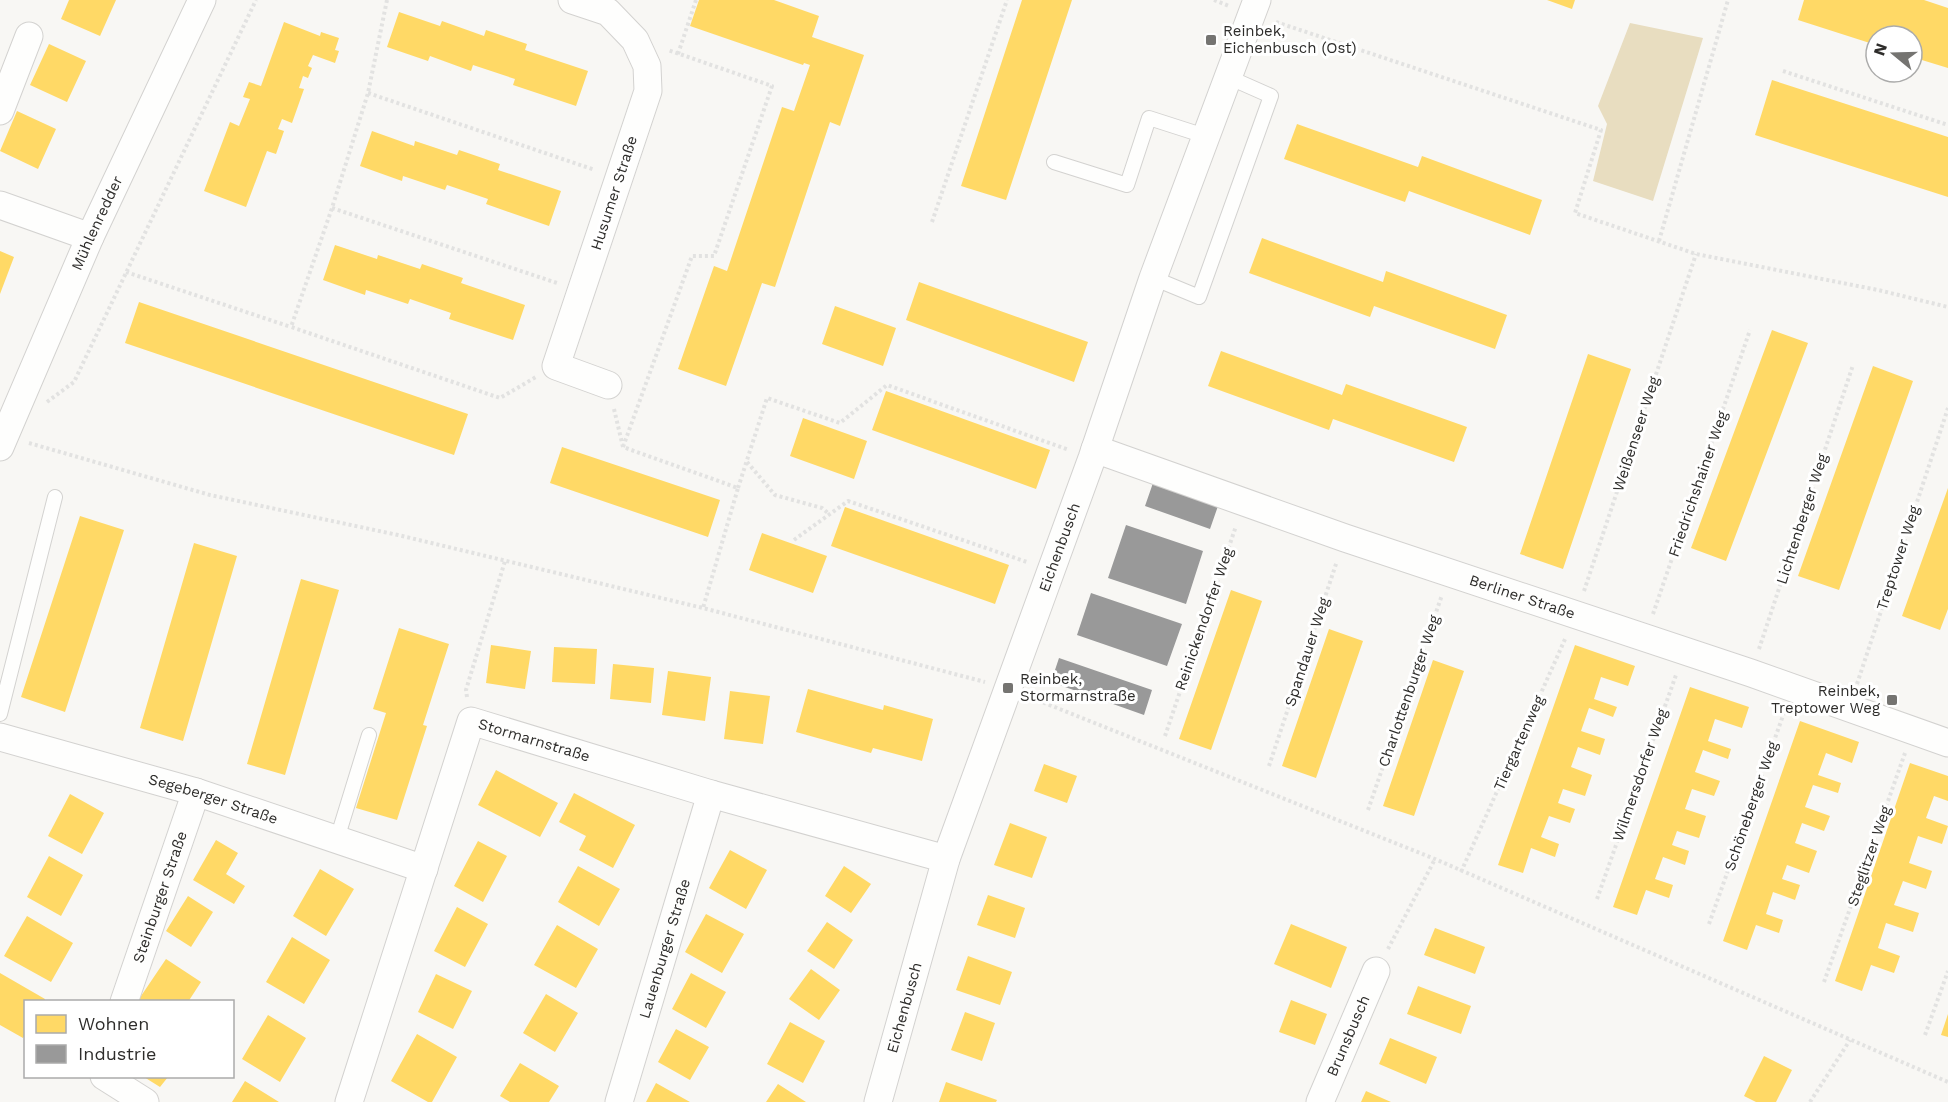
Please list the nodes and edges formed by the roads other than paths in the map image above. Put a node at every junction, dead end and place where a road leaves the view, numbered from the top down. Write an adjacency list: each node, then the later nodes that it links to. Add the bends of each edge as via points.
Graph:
1 (202, 0): 10 (street, Mühlenredder)
2 (572, 0): 12 (street, Husumer Straße, via 608,12 635,40 647,66 648,91 556,366)
3 (1254, 7): 5 (street, Eichenbusch)
4 (29, 36): 6 (street)
5 (1228, 77): 7 (street, Eichenbusch); 11 (lane, via 1271,96 1199,297)
6 (0, 111)
7 (1205, 136): 8 (lane, via 1149,118 1127,185); 11 (street, Eichenbusch)
8 (1054, 162)
9 (0, 205): 10 (street)
10 (90, 237): 13 (street, Mühlenredder)
11 (1153, 278): 14 (street, Eichenbusch)
12 (608, 385)
13 (0, 447)
14 (1093, 454): 19 (street, Berliner Straße, via 1793,687); 23 (street, Eichenbusch)
15 (56, 497): 16 (lane)
16 (0, 714)
17 (369, 735): 22 (lane)
18 (0, 737): 20 (street, Segeberger Straße)
19 (1948, 743)
20 (196, 792): 22 (street, Segeberger Straße); 26 (street, Steinburger Straße)
21 (711, 794): 23 (street, Stormarnstraße); 24 (street, Stormarnstraße, via 471,721); 30 (street, Lauenburger Straße)
22 (337, 839): 24 (street, Segeberger Straße)
23 (946, 859): 31 (street, Eichenbusch)
24 (424, 869): 29 (street, Stormarnstraße)
25 (1376, 971): 32 (street, Brunsbusch)
26 (125, 1000)
27 (106, 1078): 28 (street)
28 (145, 1102)
29 (349, 1102)
30 (619, 1102)
31 (878, 1102)
32 (1320, 1102)

